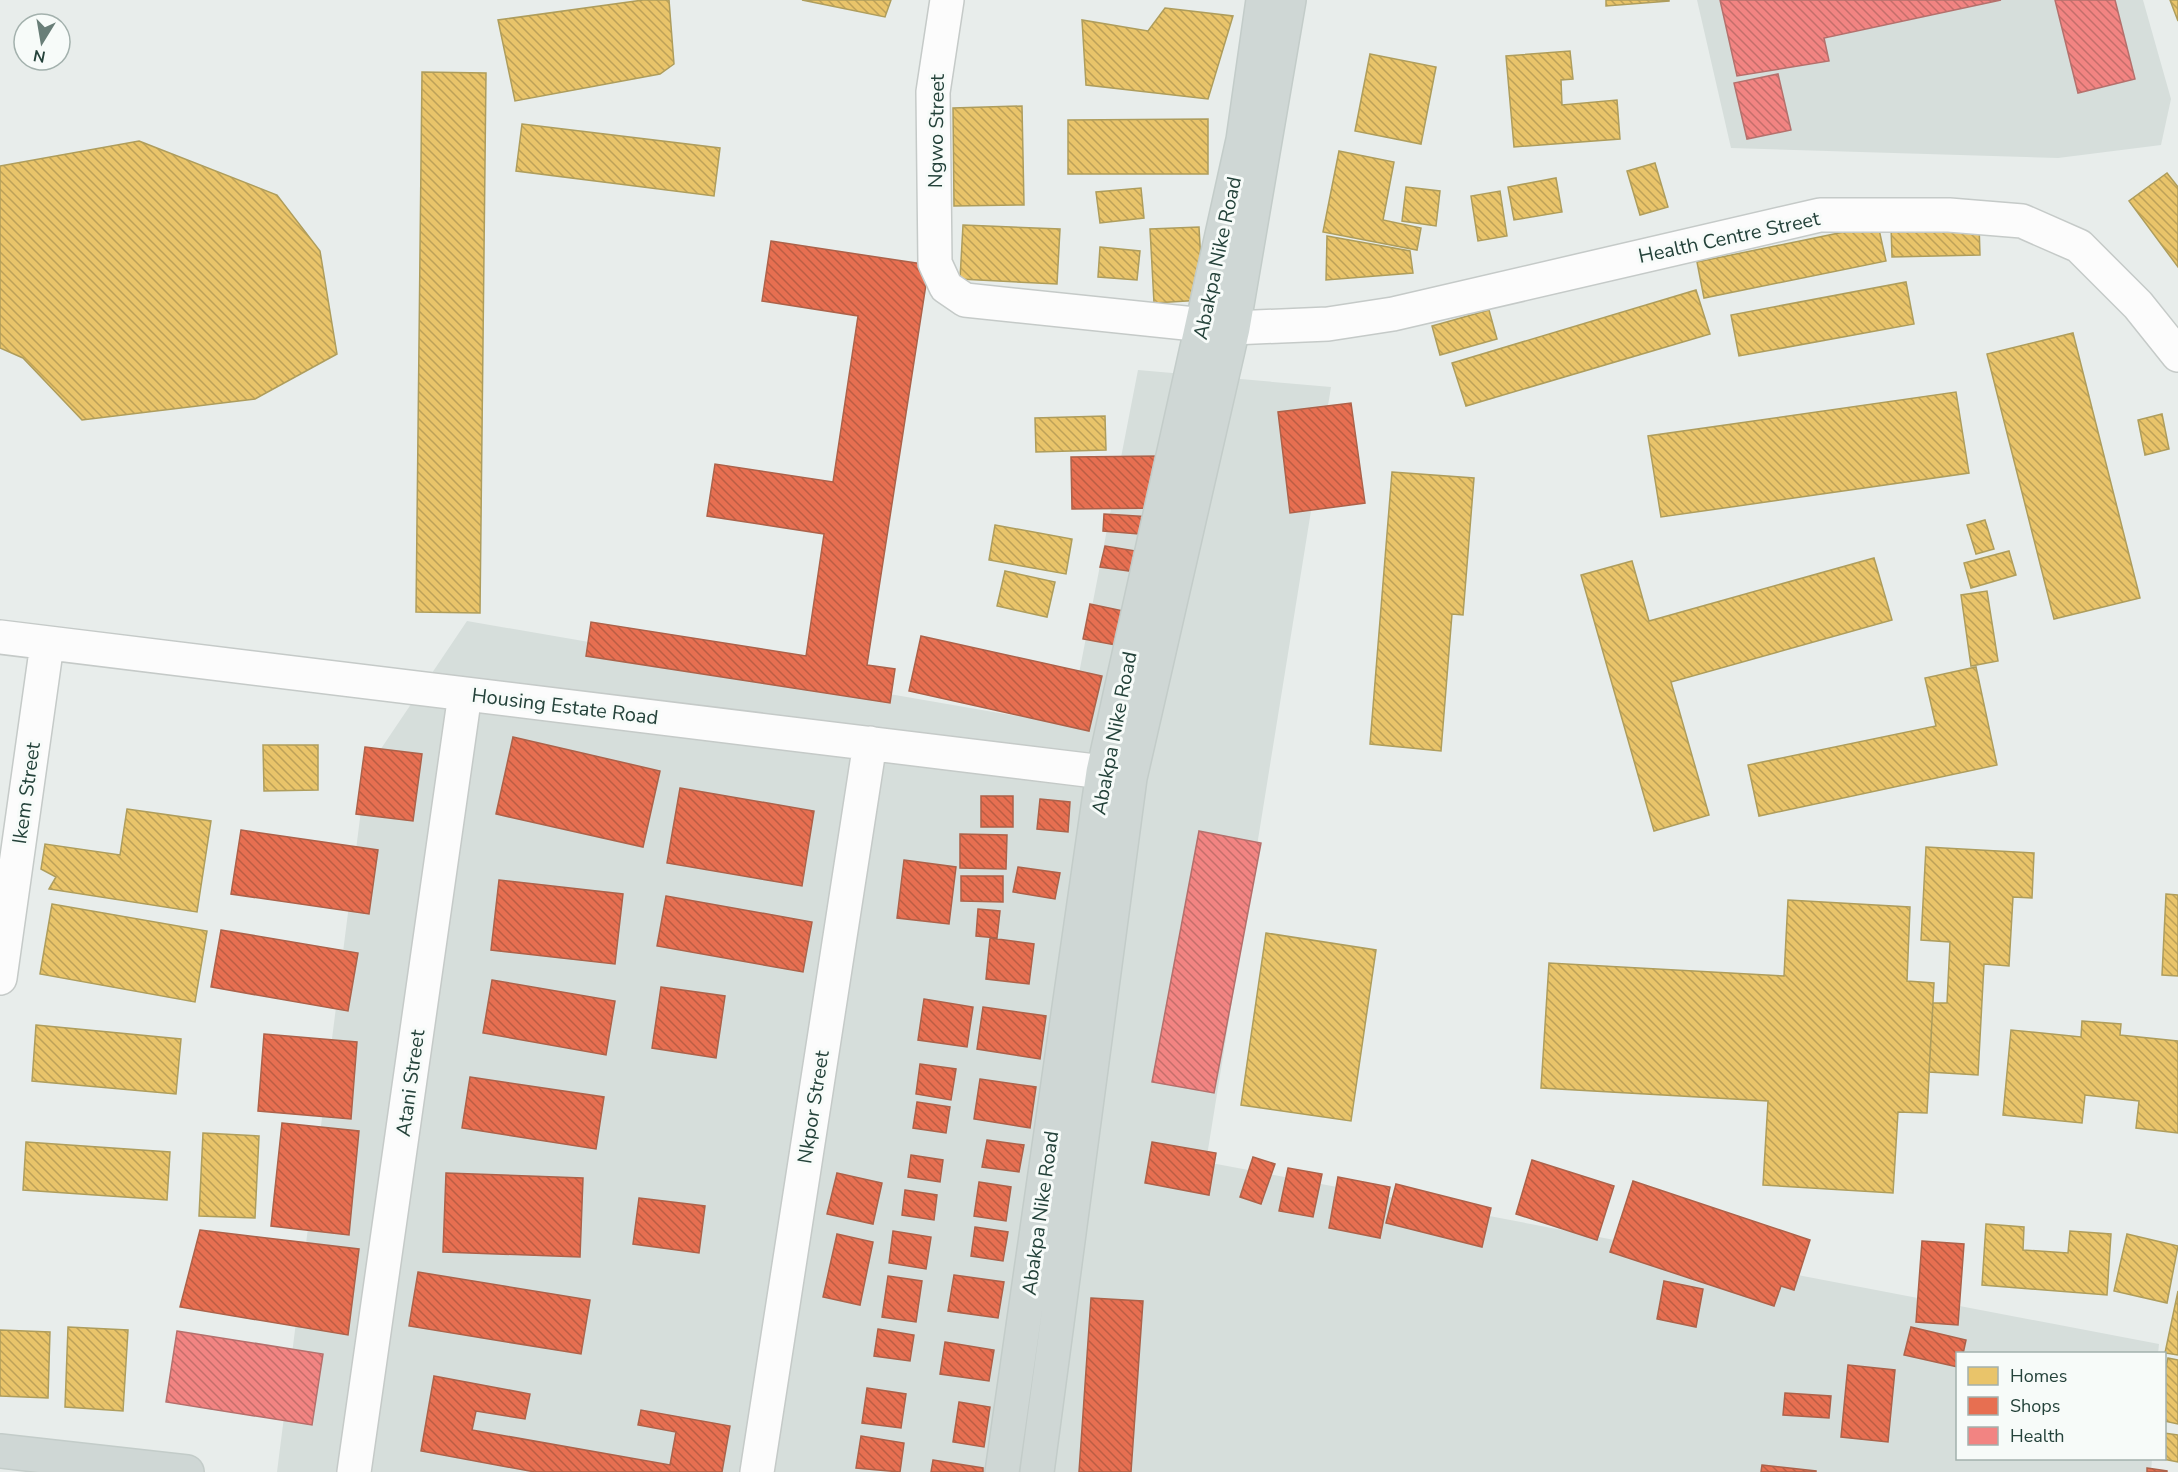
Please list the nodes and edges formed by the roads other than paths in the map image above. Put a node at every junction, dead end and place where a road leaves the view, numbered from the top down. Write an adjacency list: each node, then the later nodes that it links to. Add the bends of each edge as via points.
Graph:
1 (947, 0): 4 (street, Ngwo Street, via 933,92)
2 (1263, 0): 5 (main road, Abakpa Nike Road)
3 (1289, 0): 5 (main road, Abakpa Nike Road)
4 (935, 263): 5 (street, Health Centre Street, via 946,287 965,300)
5 (1218, 326): 6 (street, Health Centre Street, via 1328,324 1393,314 1820,215 1949,215 2022,221 2079,246 2138,305); 11 (main road, Abakpa Nike Road)
6 (2178, 355)
7 (0, 637): 8 (street, Housing Estate Road)
8 (47, 644): 9 (street, Housing Estate Road); 12 (street, Ikem Street)
9 (465, 694): 10 (street, Housing Estate Road); 15 (street, Atani Street)
10 (870, 743): 11 (street, Housing Estate Road); 16 (street, Nkpor Street)
11 (1117, 775): 17 (main road, Abakpa Nike Road); 18 (main road, Abakpa Nike Road)
12 (0, 978)
13 (0, 1451): 14 (main road)
14 (187, 1472)
15 (354, 1472)
16 (758, 1472)
17 (1002, 1472)
18 (1037, 1472)

